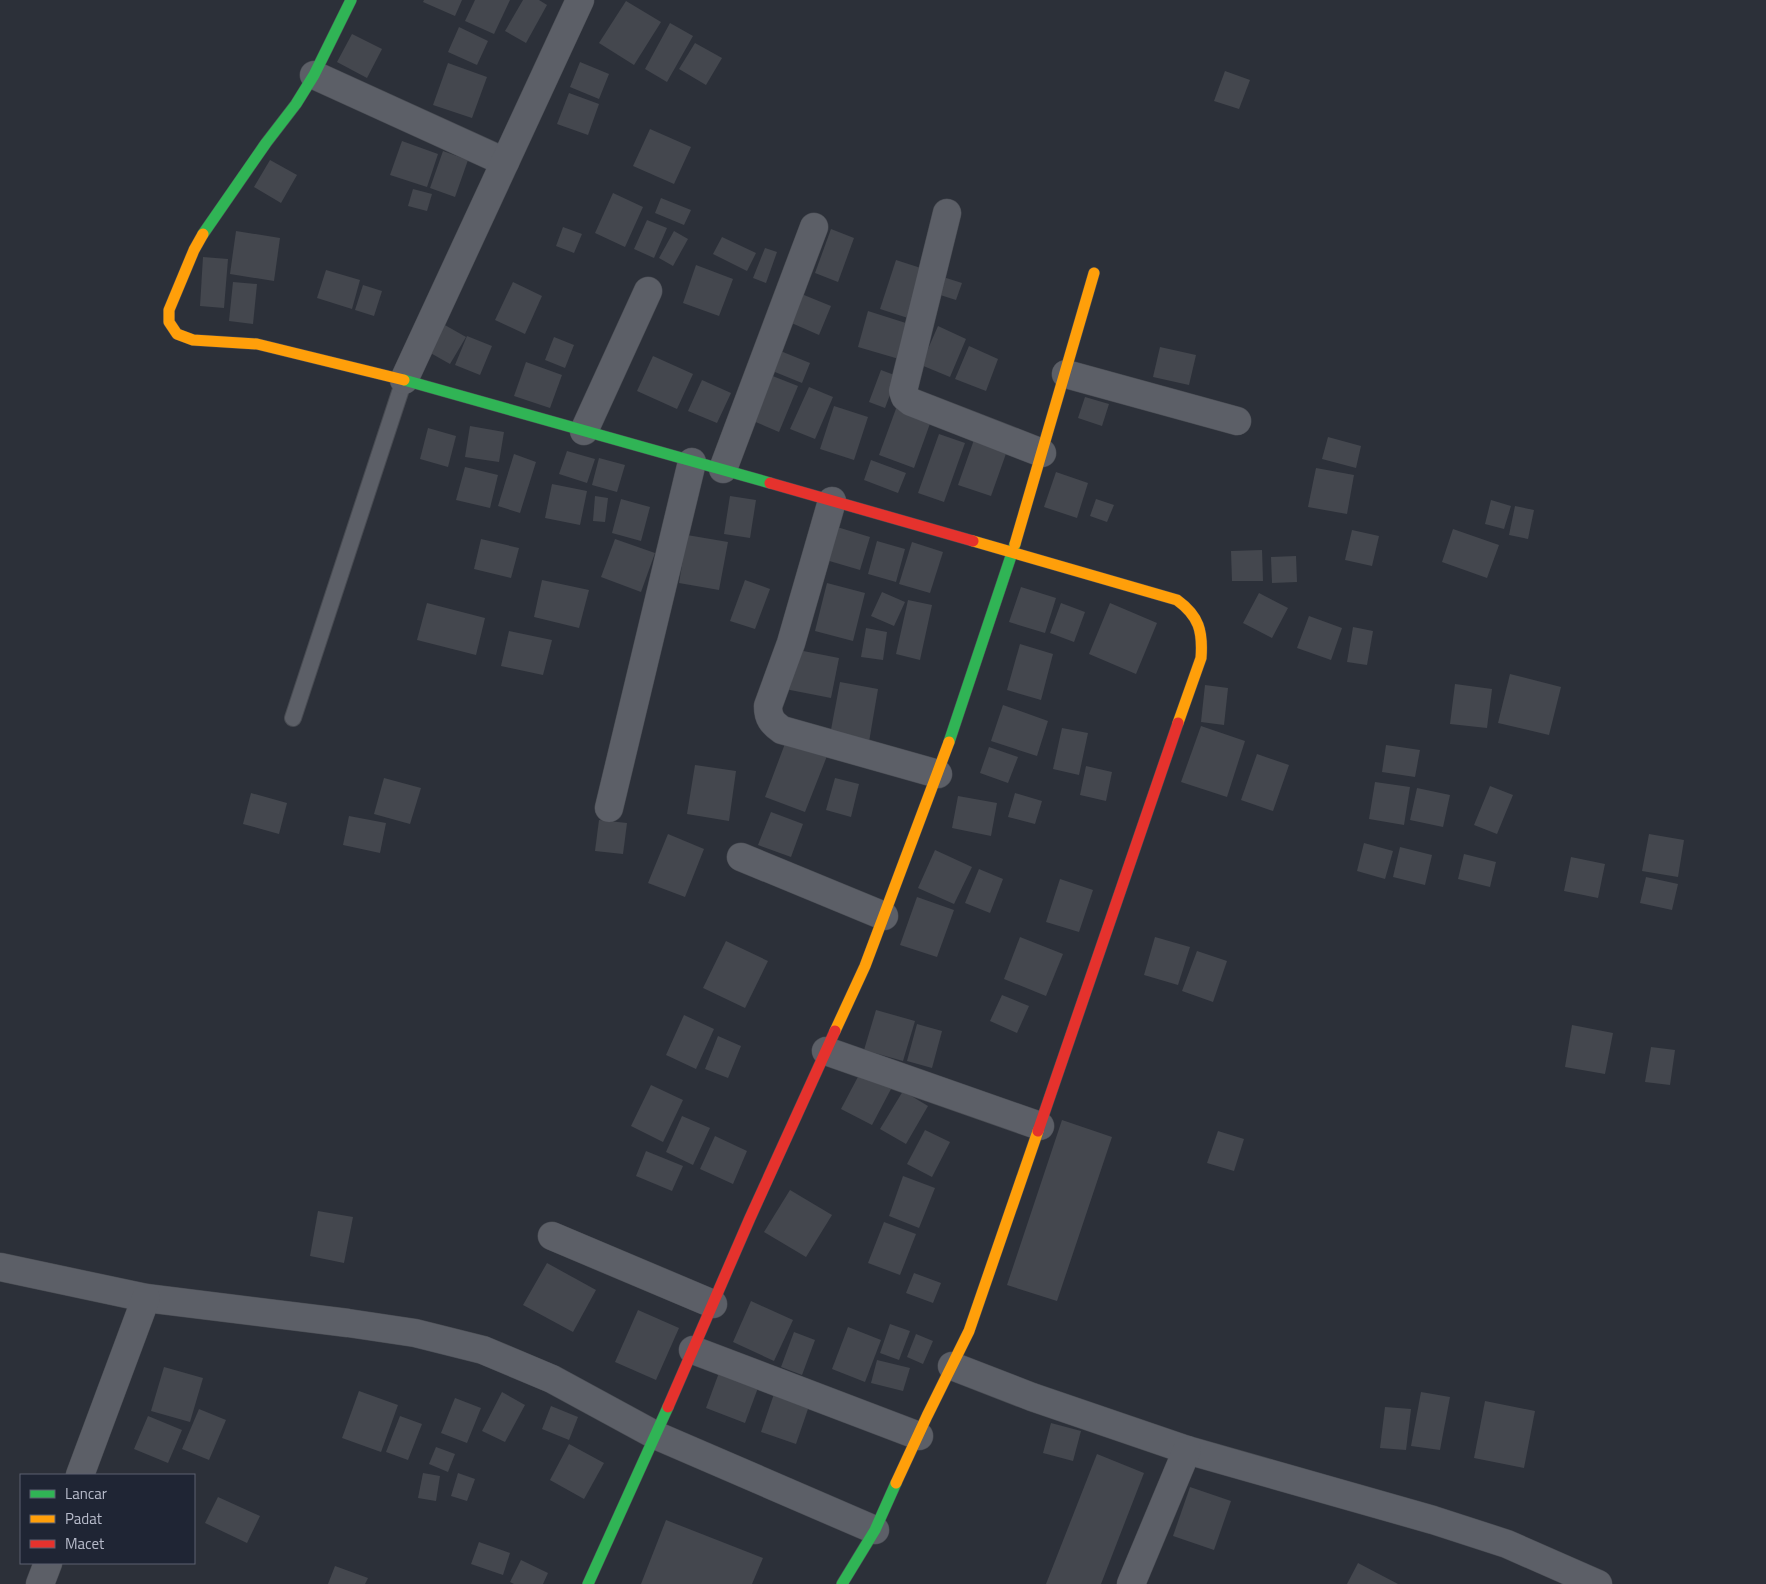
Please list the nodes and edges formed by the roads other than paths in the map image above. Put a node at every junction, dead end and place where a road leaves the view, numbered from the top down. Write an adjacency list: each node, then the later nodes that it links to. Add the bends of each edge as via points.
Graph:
1 (351, 0): 3 (street)
2 (578, 1): 4 (street)
3 (314, 75): 4 (street); 10 (street, via 211,222 191,258 168,319 175,332 185,339 257,344)
4 (505, 162): 10 (street)
5 (947, 213): 13 (street, via 903,391 905,397)
6 (814, 227): 15 (street)
7 (1094, 273): 9 (street)
8 (648, 292): 12 (street)
9 (1066, 374): 11 (street); 13 (street)
10 (404, 380): 12 (street); 18 (lane)
11 (1237, 421)
12 (584, 431): 14 (street)
13 (1042, 453): 17 (street)
14 (692, 462): 15 (street); 20 (street)
15 (723, 469): 16 (street)
16 (832, 502): 17 (street); 19 (street, via 791,643 768,706 768,716 782,730)
17 (1013, 552): 19 (street); 24 (street, via 1178,600 1198,620 1202,644 1201,658)
18 (293, 718)
19 (938, 774): 22 (street)
20 (609, 808)
21 (741, 857): 22 (street)
22 (884, 916): 23 (street)
23 (826, 1051): 24 (street); 28 (street)
24 (1040, 1126): 30 (street, via 968,1331)
25 (552, 1236): 28 (street)
26 (0, 1267): 27 (street)
27 (146, 1298): 31 (street, via 348,1322 415,1333 483,1350 552,1379); 34 (street)
28 (713, 1304): 29 (street)
29 (693, 1350): 31 (street); 32 (street)
30 (952, 1366): 32 (street); 33 (street)
31 (655, 1435): 35 (street); 38 (street)
32 (919, 1436): 35 (street)
33 (1187, 1450): 40 (street); 41 (street, via 1507,1544)
34 (80, 1474)
35 (875, 1530): 39 (street)
36 (48, 1564): 37 (street)
37 (40, 1584)
38 (588, 1584)
39 (842, 1584)
40 (1131, 1584)
41 (1598, 1584)

